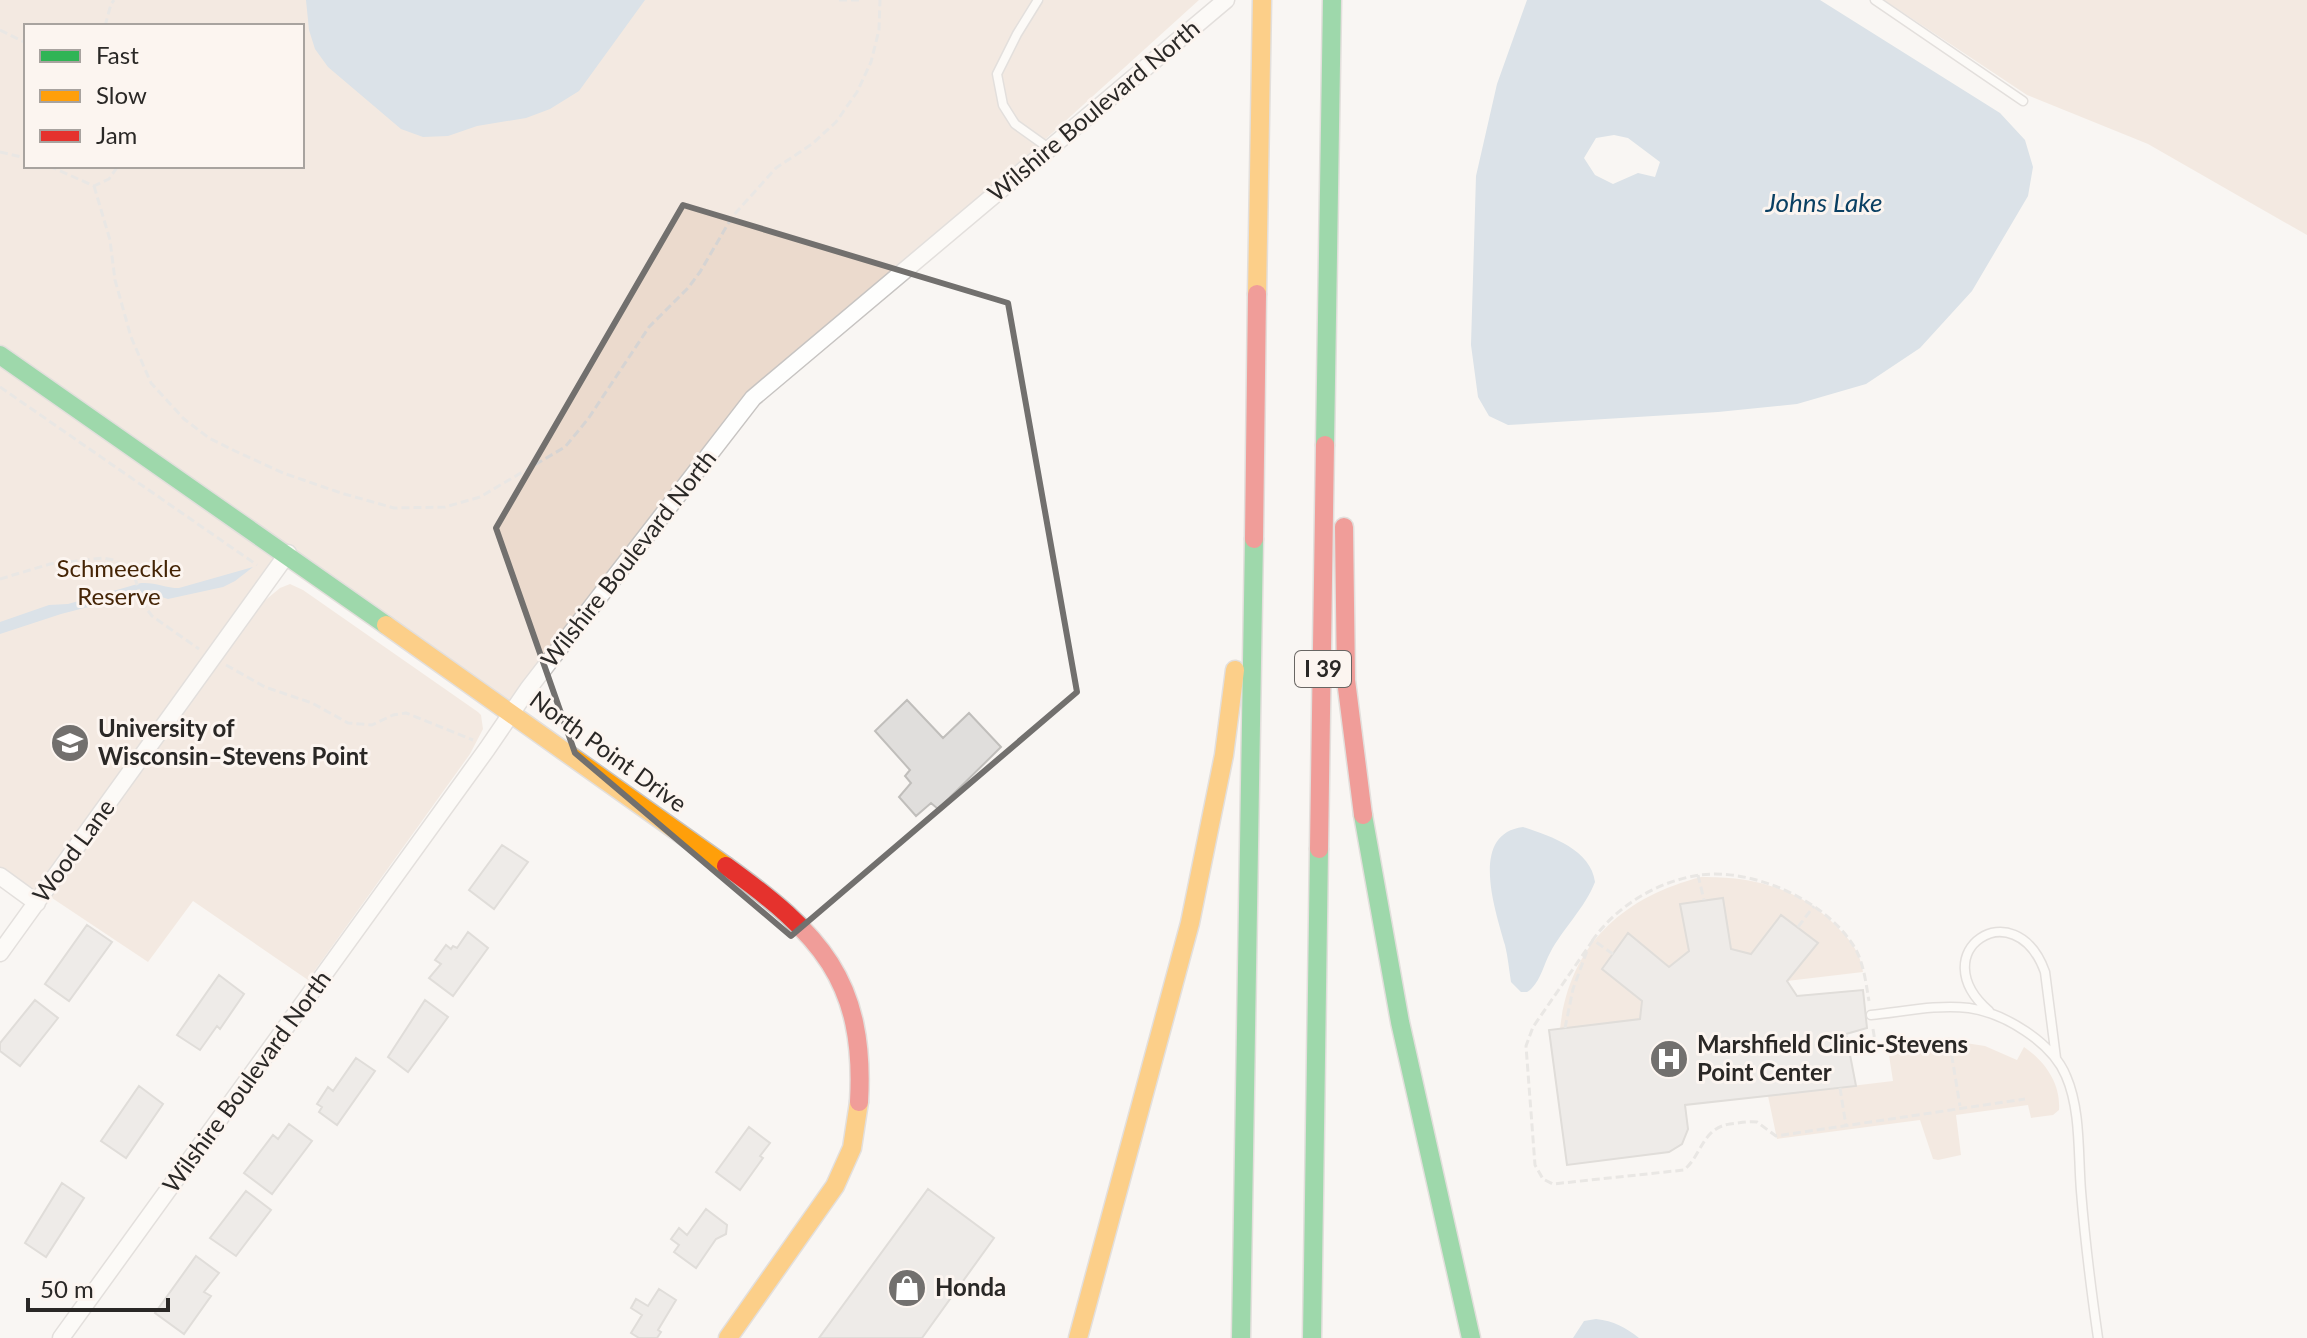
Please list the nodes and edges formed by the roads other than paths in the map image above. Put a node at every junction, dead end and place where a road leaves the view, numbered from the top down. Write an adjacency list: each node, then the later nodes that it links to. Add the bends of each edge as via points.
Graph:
1 (1038, 0): 7 (lane, via 997,74 1003,105 1015,124)
2 (1226, 0): 7 (street, Wilshire Boulevard North)
3 (1262, 0): 13 (main road)
4 (1332, 0): 8 (main road, I 39)
5 (1875, 0): 6 (lane)
6 (2023, 101)
7 (1051, 149): 14 (street, Wilshire Boulevard North, via 753,398)
8 (1329, 307): 10 (main road, via 1345,340); 25 (main road, I 39)
9 (0, 355): 12 (main road, North Point Drive)
10 (1345, 372)
11 (1344, 516): 26 (main road, via 1345,640 1356,772 1394,980)
12 (288, 553): 14 (main road, North Point Drive); 16 (street, Wood Lane)
13 (1252, 633): 23 (main road, via 1235,664 1208,840); 24 (main road)
14 (512, 712): 21 (street, Wilshire Boulevard North); 22 (main road, North Point Drive, via 798,921 835,970 853,1010 861,1055 860,1102 845,1167)
15 (0, 876): 16 (street)
16 (37, 903): 17 (street, Wood Lane)
17 (0, 953)
18 (1871, 1015): 19 (lane, via 1956,1007)
19 (1997, 1017): 20 (lane, via 2028,1034); 20 (lane, via 1970,986 1965,962 1983,935 2001,932 2024,941 2041,961)
20 (2056, 1059): 27 (lane, via 2066,1075 2075,1119)
21 (61, 1338)
22 (728, 1338)
23 (1078, 1338)
24 (1241, 1338)
25 (1312, 1338)
26 (1471, 1338)
27 (2098, 1338)

